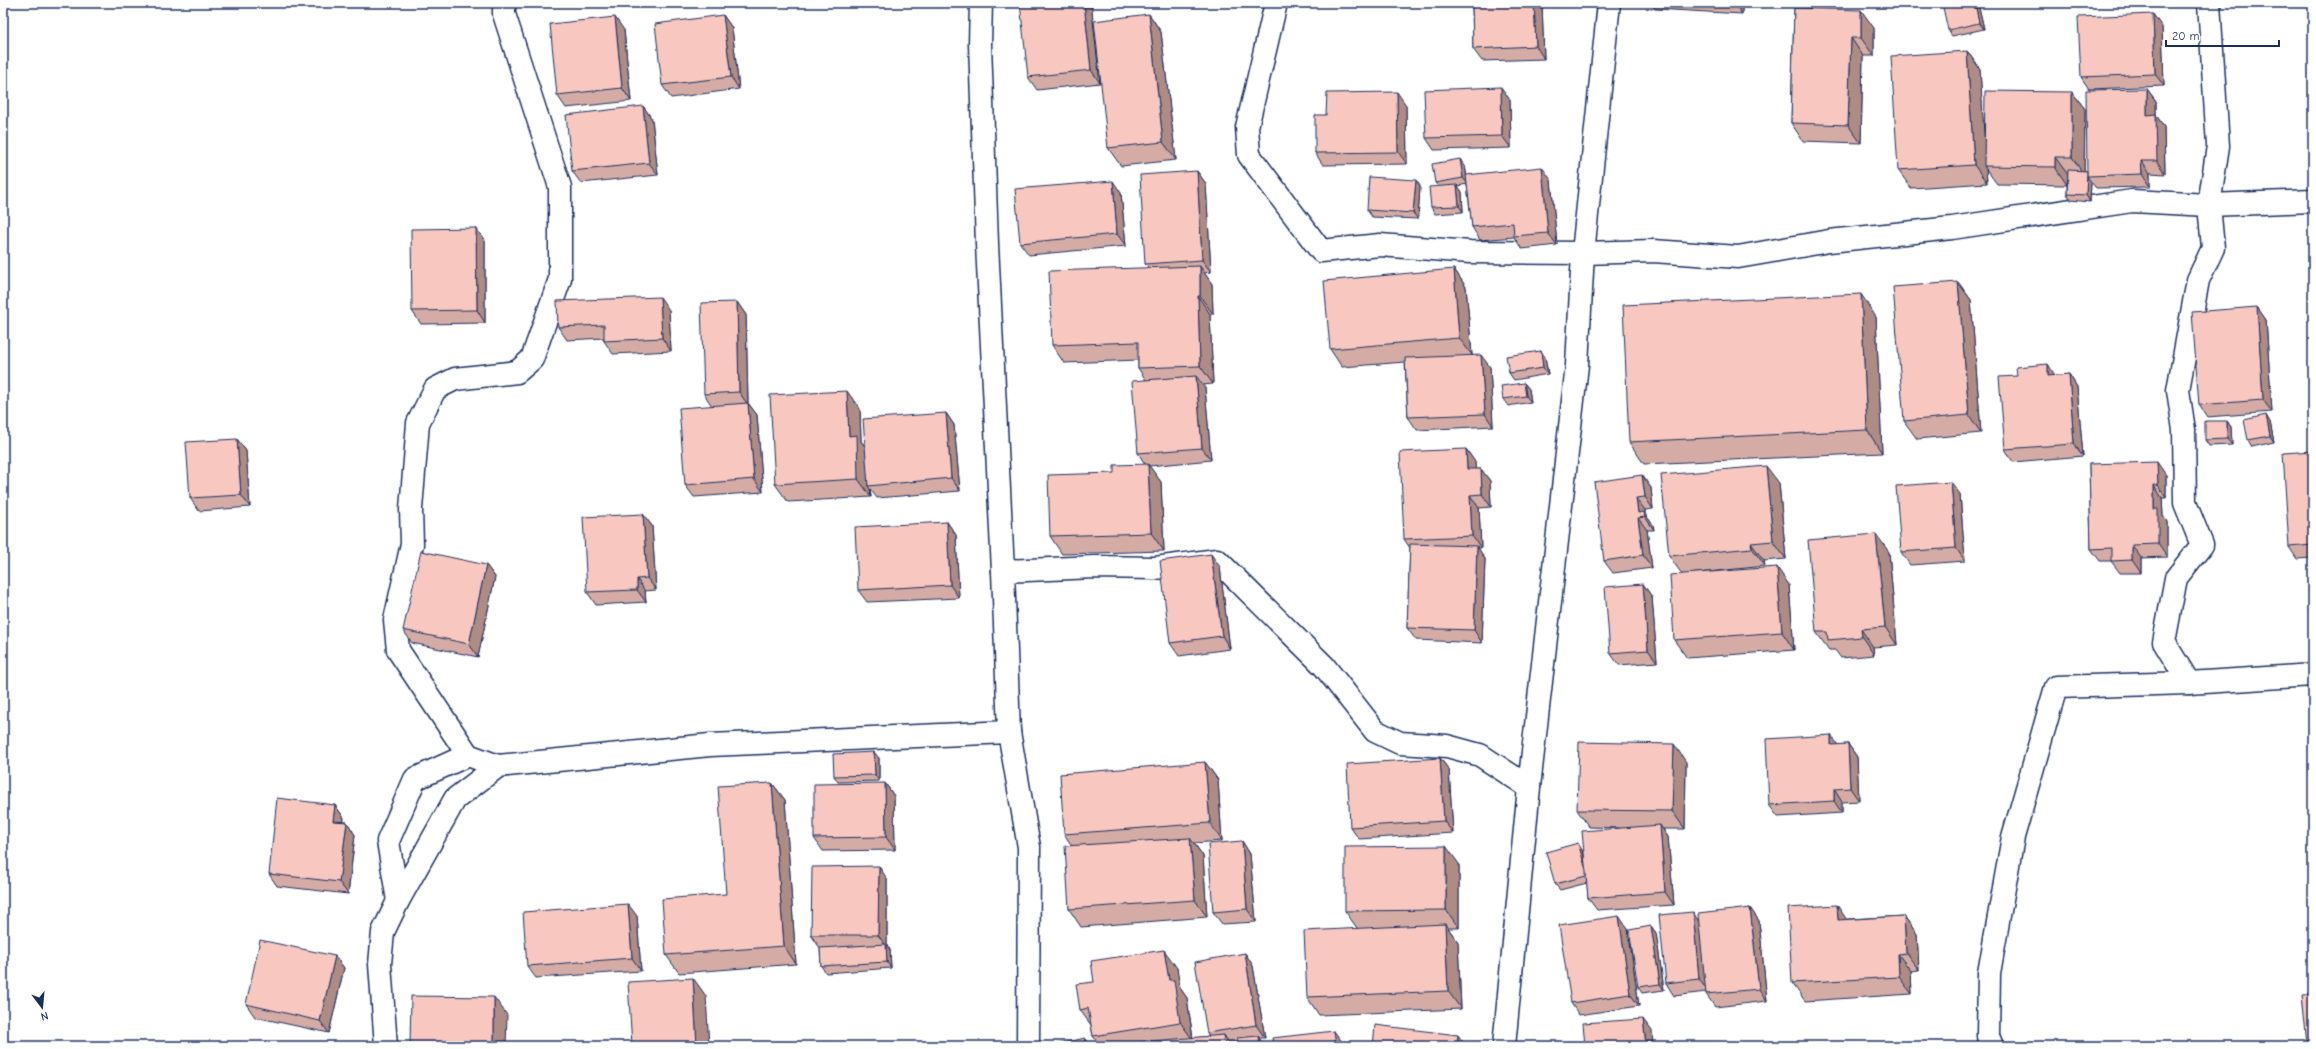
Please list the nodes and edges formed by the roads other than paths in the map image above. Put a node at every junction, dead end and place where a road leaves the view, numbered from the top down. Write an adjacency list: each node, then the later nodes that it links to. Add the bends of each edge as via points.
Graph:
1 (504, 3): 13 (street, via 504,14 560,188 560,279 532,359 516,372 455,379 434,389 418,423 411,510 412,544 395,620 398,650)
2 (981, 3): 9 (street, via 986,229)
3 (1276, 3): 8 (street, via 1247,127 1249,155 1321,251 1380,245 1470,252)
4 (1609, 3): 8 (street)
5 (2209, 3): 7 (street, via 2218,146)
6 (2313, 202): 7 (street)
7 (2210, 205): 8 (street, via 2132,201 1952,228 1829,241 1738,257 1654,251); 11 (street, via 2213,248 2198,280 2178,390 2184,430 2185,503 2202,545 2176,578 2164,642)
8 (1583, 253): 15 (street, via 1576,365)
9 (1003, 571): 12 (street); 15 (street, via 1094,567 1156,568 1217,560 1324,666 1375,731 1400,743 1447,746 1480,755)
10 (2313, 675): 11 (street)
11 (2190, 683): 20 (street, via 2056,687 2013,837 1990,966 1988,1036)
12 (1009, 732): 14 (street, via 710,745); 18 (street, via 1029,847)
13 (468, 755): 14 (street); 16 (street, via 415,779 388,841)
14 (498, 766): 16 (street, via 455,799)
15 (1529, 787): 19 (street)
16 (398, 901): 17 (street, via 383,932 380,964)
17 (386, 1046)
18 (1028, 1046)
19 (1504, 1046)
20 (1992, 1046)

